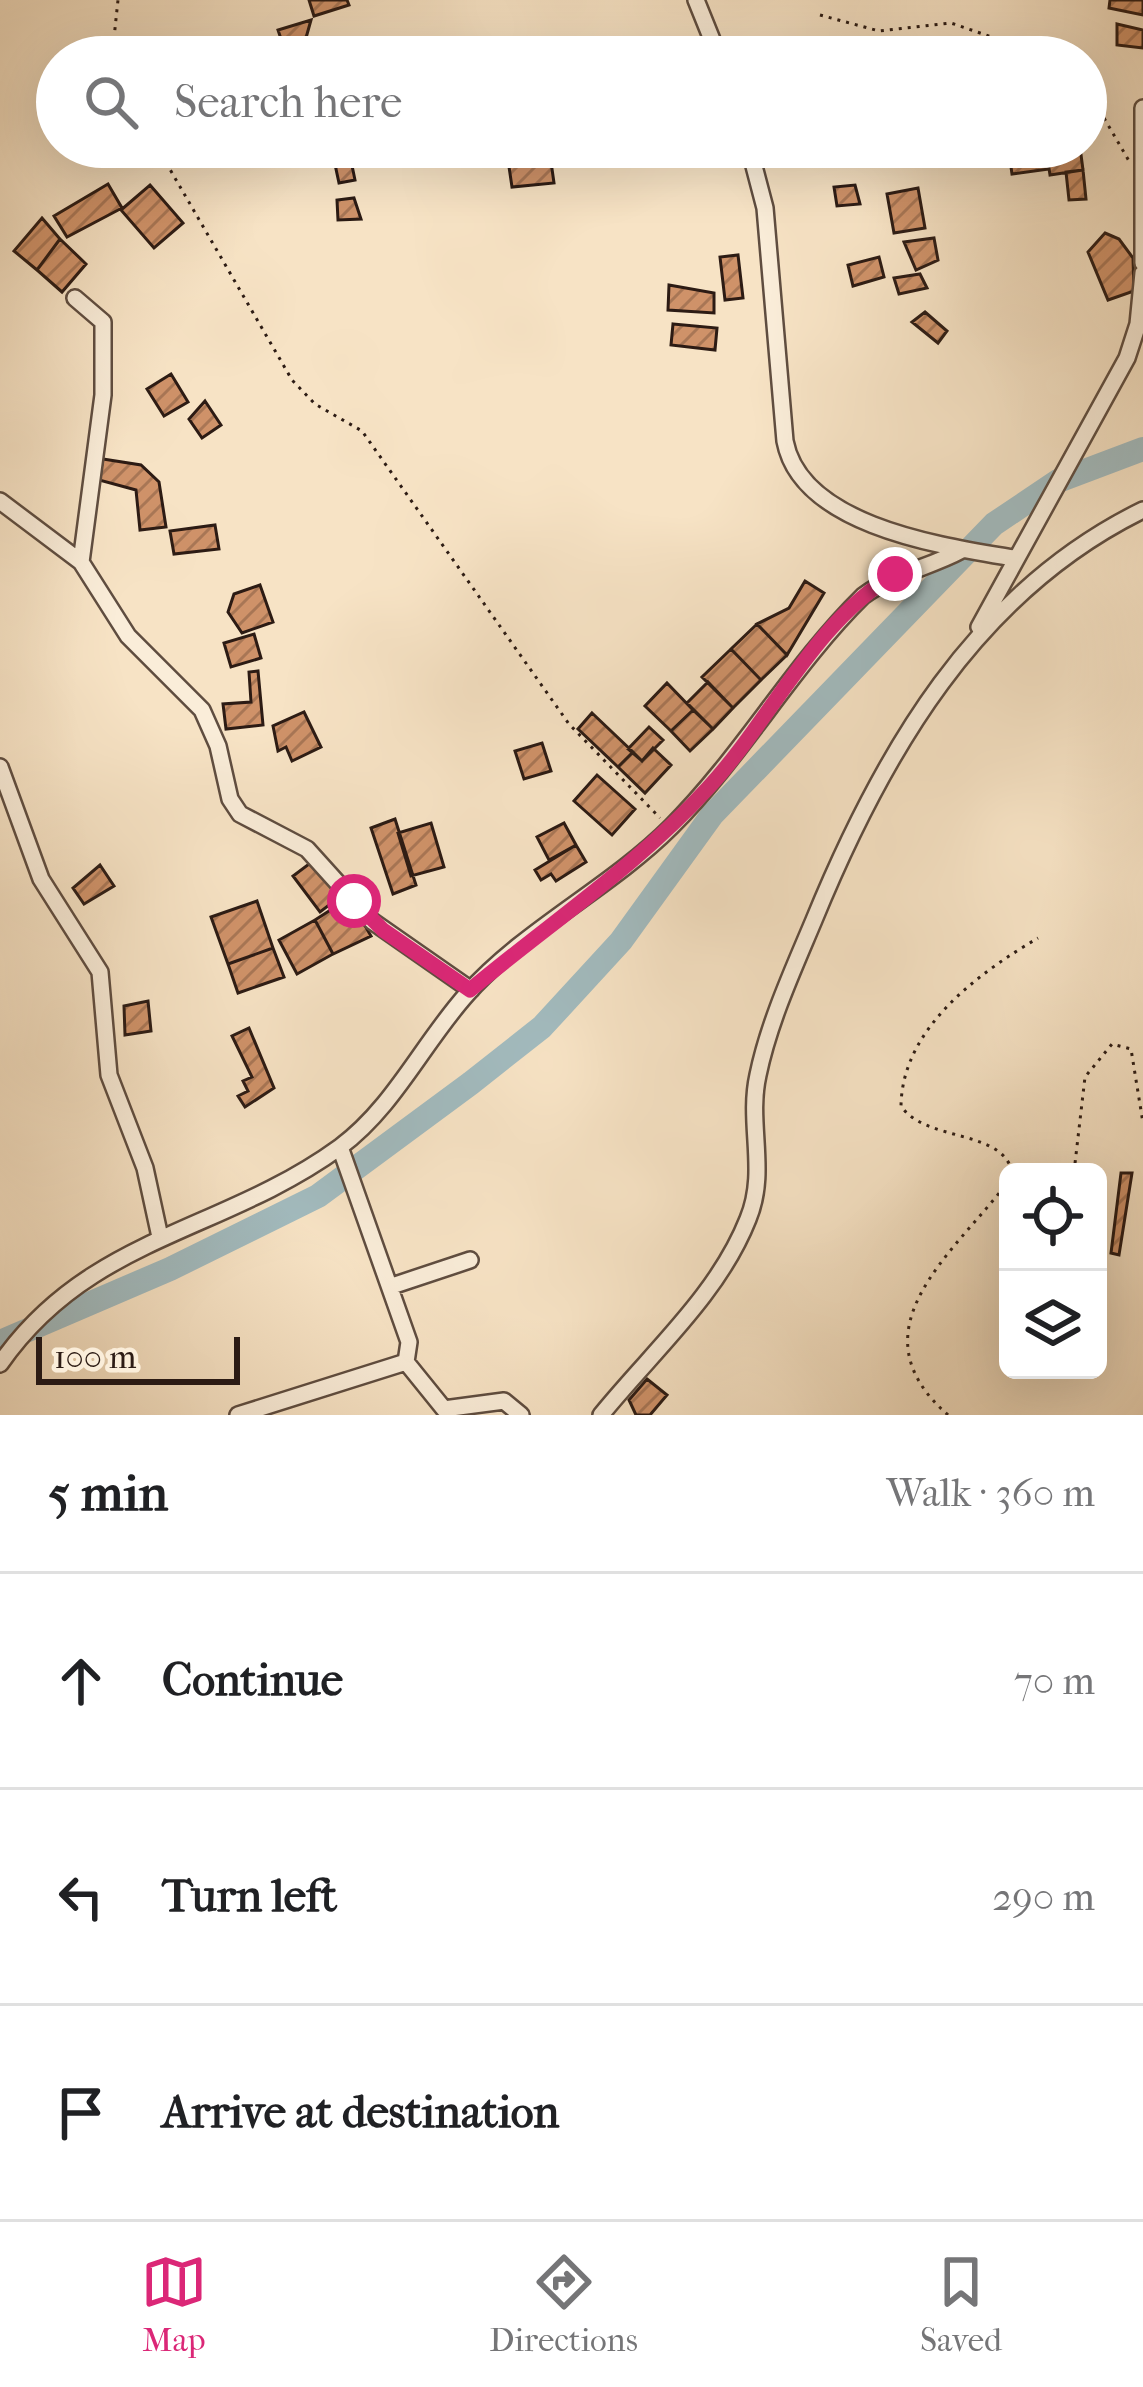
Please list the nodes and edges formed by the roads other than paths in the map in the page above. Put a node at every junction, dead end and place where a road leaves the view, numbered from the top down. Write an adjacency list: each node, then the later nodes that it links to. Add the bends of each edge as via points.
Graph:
1 (696, 0): 2 (street)
2 (710, 36)
3 (1143, 108): 5 (street)
4 (754, 168): 10 (street, via 765,208 788,459 813,489 856,518)
5 (1143, 262)
6 (1143, 273): 11 (street, via 1127,358)
7 (75, 298): 12 (street, via 103,322 103,395)
8 (0, 501): 12 (street)
9 (1143, 510): 13 (street, via 1057,562)
10 (962, 550): 11 (street); 15 (street, via 895,574 863,596 670,829)
11 (1013, 558): 13 (street)
12 (81, 562): 15 (street, via 128,636 209,721 240,814 307,849 372,921)
13 (972, 640): 24 (street, via 873,790 790,977 757,1076 759,1171 740,1238 721,1274)
14 (0, 767): 17 (street, via 41,879 100,972 106,1061)
15 (470, 990): 16 (street, via 381,1108)
16 (340, 1147): 17 (street, via 226,1214); 19 (street)
17 (160, 1237): 21 (street, via 117,1256 52,1303)
18 (470, 1261): 19 (street)
19 (392, 1286): 20 (street, via 409,1342)
20 (406, 1362): 22 (street); 23 (street, via 443,1408 504,1401)
21 (0, 1364)
22 (238, 1415)
23 (521, 1415)
24 (601, 1415)

